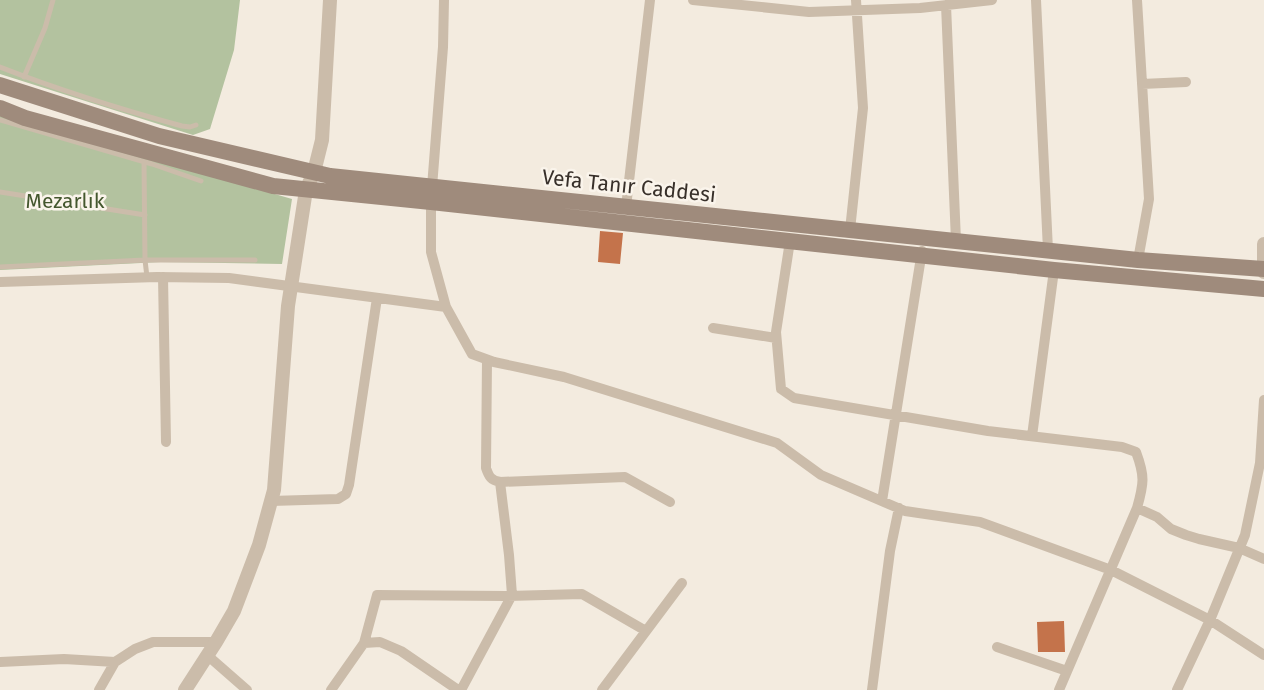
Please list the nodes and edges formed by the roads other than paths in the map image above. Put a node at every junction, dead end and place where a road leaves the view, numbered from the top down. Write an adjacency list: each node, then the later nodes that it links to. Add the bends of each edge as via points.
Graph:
1 (53, 0): 12 (lane)
2 (330, 0): 20 (street, via 322,140)
3 (444, 0): 24 (street)
4 (650, 0): 25 (street)
5 (693, 0): 9 (street, via 809,12)
6 (992, 0): 10 (street)
7 (1036, 0): 32 (street)
8 (1137, 0): 14 (street)
9 (857, 5): 10 (street); 27 (street, via 863,108)
10 (946, 5): 30 (street)
11 (0, 67): 12 (lane)
12 (24, 77): 18 (lane, via 174,124)
13 (1186, 82): 14 (street)
14 (1142, 84): 36 (street, via 1149,199)
15 (0, 85): 20 (main road, Vefa Tanır Caddesi, via 159,135)
16 (0, 108): 22 (main road, Vefa Tanır Caddesi, via 273,186)
17 (0, 120): 19 (lane)
18 (196, 125)
19 (144, 162): 21 (lane); 26 (lane)
20 (314, 172): 22 (street); 24 (main road, Vefa Tanır Caddesi)
21 (201, 181)
22 (306, 190): 24 (main road, Vefa Tanır Caddesi); 43 (street)
23 (0, 192): 26 (lane)
24 (431, 194): 25 (main road, Vefa Tanır Caddesi); 29 (main road, Vefa Tanır Caddesi); 46 (street, via 431,252)
25 (626, 207): 27 (main road, Vefa Tanır Caddesi)
26 (145, 215): 34 (lane)
27 (850, 230): 28 (main road, Vefa Tanır Caddesi)
28 (923, 237): 30 (main road, Vefa Tanır Caddesi); 33 (street)
29 (790, 241): 33 (main road, Vefa Tanır Caddesi); 48 (street)
30 (956, 241): 32 (main road, Vefa Tanır Caddesi)
31 (1264, 244): 39 (street)
32 (1048, 250): 36 (main road, Vefa Tanır Caddesi)
33 (921, 256): 38 (main road, Vefa Tanır Caddesi); 51 (street)
34 (145, 260): 35 (lane); 37 (lane); 40 (lane)
35 (255, 260)
36 (1138, 260): 39 (main road, Vefa Tanır Caddesi)
37 (0, 267)
38 (1054, 270): 44 (main road, Vefa Tanır Caddesi); 52 (street)
39 (1264, 270)
40 (147, 277): 41 (street); 42 (street)
41 (163, 277): 43 (street, via 229,278); 53 (street)
42 (0, 282)
43 (291, 287): 45 (street); 55 (street)
44 (1264, 289)
45 (377, 298): 46 (street); 55 (street, via 345,494 338,499)
46 (446, 307): 49 (street, via 471,354)
47 (713, 328): 48 (street)
48 (776, 338): 51 (street, via 781,389 787,394)
49 (487, 360): 54 (street, via 486,468 493,481); 56 (street, via 564,377 777,443 821,475)
50 (1264, 400): 60 (street, via 1260,463)
51 (896, 416): 52 (street); 56 (street)
52 (1032, 436): 59 (street, via 1136,452 1143,487)
53 (166, 442)
54 (500, 482): 57 (street, via 625,477); 64 (street)
55 (271, 501): 67 (street, via 234,611)
56 (882, 501): 58 (street)
57 (670, 502)
58 (899, 508): 62 (street, via 980,522); 81 (street)
59 (1137, 508): 60 (street, via 1186,535); 62 (street)
60 (1239, 548): 61 (street); 65 (street)
61 (1264, 559)
62 (1111, 570): 65 (street); 74 (street)
63 (682, 583): 66 (street)
64 (512, 595): 66 (street, via 582,594); 68 (street, via 377,595); 79 (street)
65 (1210, 620): 71 (street); 83 (street)
66 (646, 631): 80 (street)
67 (216, 642): 70 (street); 73 (street, via 153,642)
68 (364, 643): 78 (street); 79 (street, via 380,642 401,651)
69 (997, 647): 74 (street)
70 (207, 655): 76 (street); 77 (street)
71 (1264, 655)
72 (0, 662): 73 (street)
73 (115, 662): 75 (street)
74 (1067, 671): 82 (street)
75 (99, 690)
76 (185, 690)
77 (247, 690)
78 (331, 690)
79 (459, 690)
80 (602, 690)
81 (872, 690)
82 (1059, 690)
83 (1177, 690)

